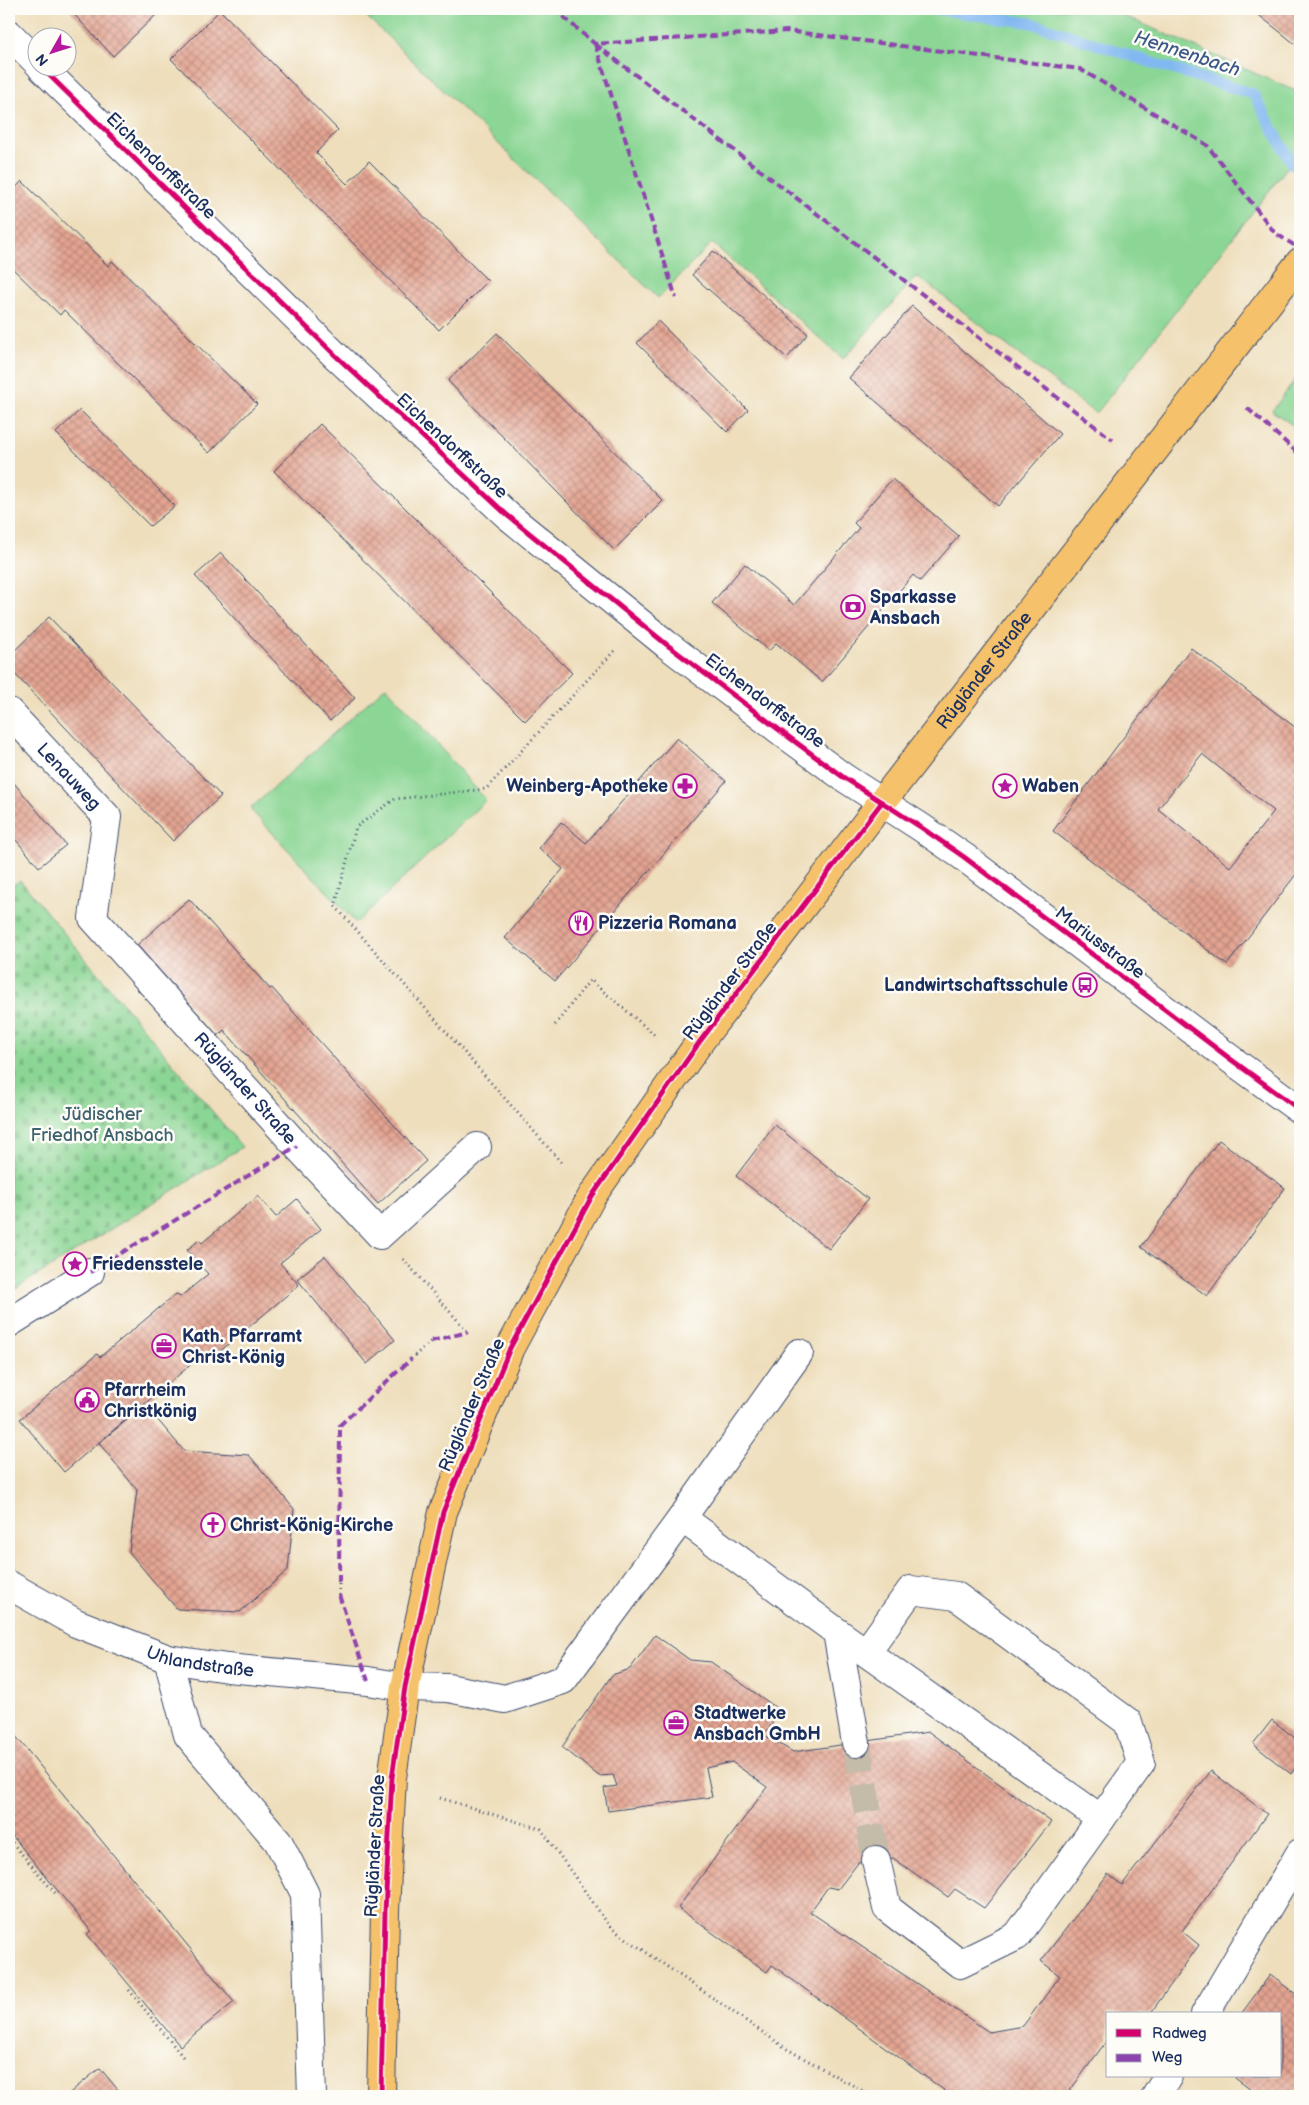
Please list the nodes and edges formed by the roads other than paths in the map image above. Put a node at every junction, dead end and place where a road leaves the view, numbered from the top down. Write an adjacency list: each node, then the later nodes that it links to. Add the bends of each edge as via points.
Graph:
1 (9, 34): 2 (street)
2 (28, 53)
3 (52, 78): 6 (street, Eichendorffstraße, via 336,356 492,502 641,623 821,762)
4 (1300, 262): 6 (main road, Rügländer Straße)
5 (9, 712): 7 (street, Lenauweg)
6 (882, 802): 8 (street, Mariusstraße, via 964,857); 18 (main road, Rügländer Straße, via 701,1040 592,1196 537,1297 510,1348 443,1512)
7 (107, 817): 9 (street, Rügländer Straße, via 93,918 380,1235)
8 (1300, 1110)
9 (477, 1147)
10 (90, 1272): 11 (street)
11 (9, 1323)
12 (799, 1353): 13 (street, Uhlandstraße)
13 (682, 1518): 15 (street); 18 (street, Uhlandstraße, via 563,1680 505,1699 448,1688)
14 (9, 1585): 17 (street, Uhlandstraße, via 76,1623)
15 (838, 1632): 16 (street); 19 (street)
16 (867, 1651): 20 (street); 20 (street, via 911,1590 956,1596 1128,1722 1141,1763)
17 (168, 1659): 18 (street, Uhlandstraße); 24 (street, via 188,1735 278,1840 305,1894)
18 (405, 1687): 25 (main road, Rügländer Straße, via 392,1778)
19 (856, 1743)
20 (1101, 1819): 21 (street, via 1017,1936 960,1964 887,1908)
21 (876, 1860)
22 (1297, 1867): 23 (street)
23 (1206, 2012)
24 (312, 2096)
25 (381, 2096)

